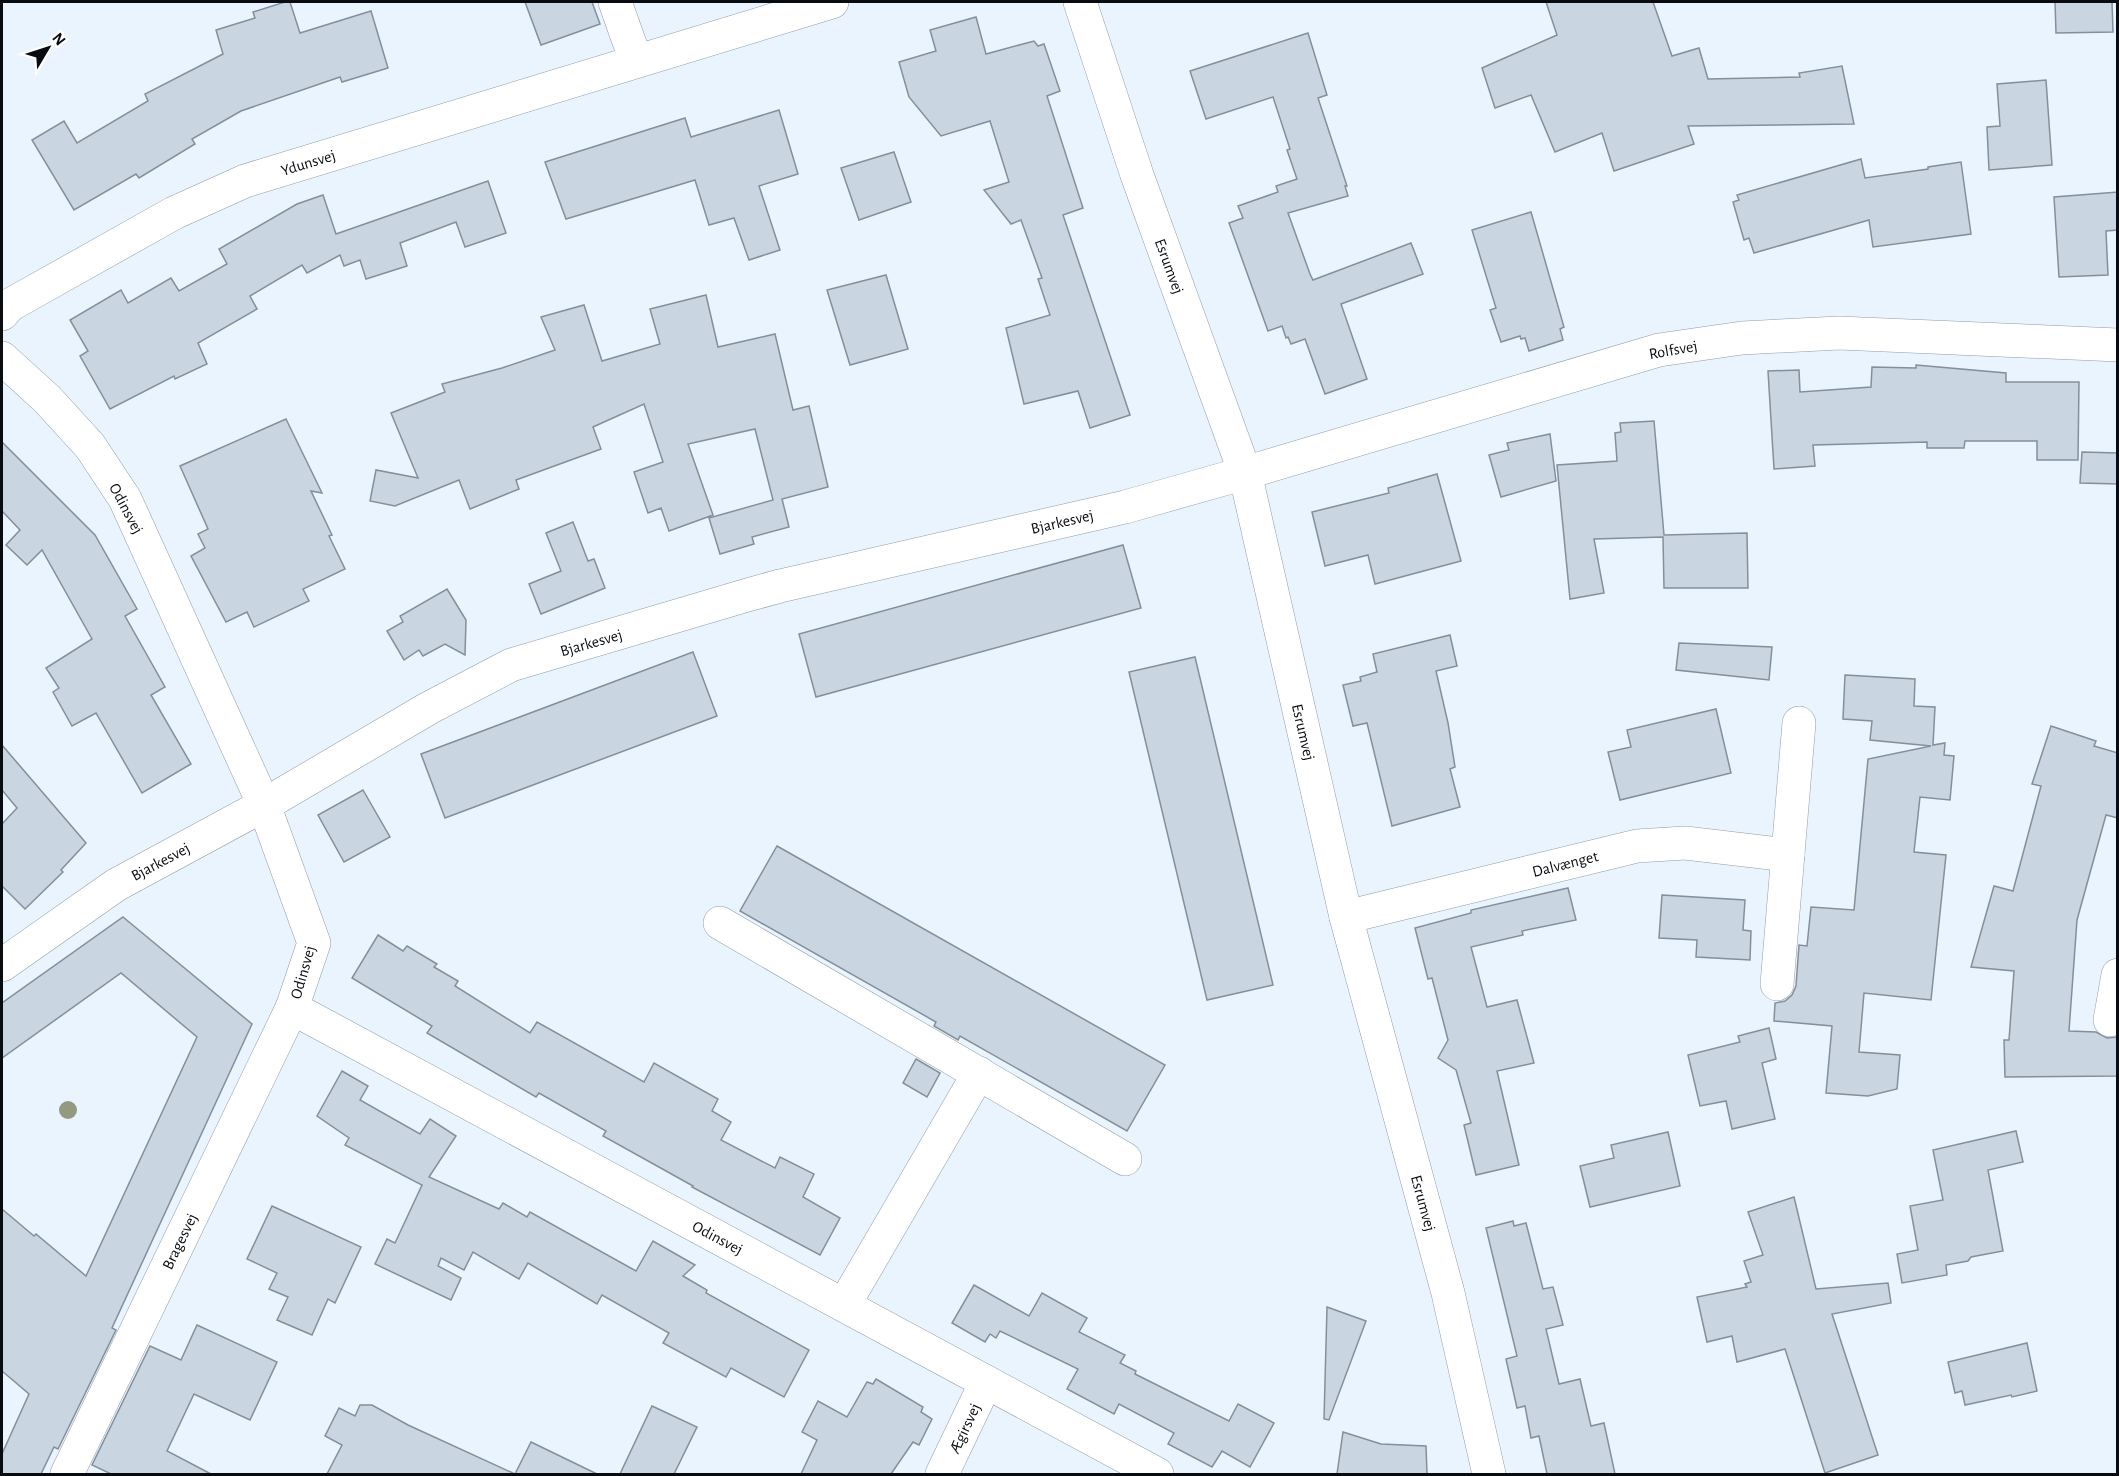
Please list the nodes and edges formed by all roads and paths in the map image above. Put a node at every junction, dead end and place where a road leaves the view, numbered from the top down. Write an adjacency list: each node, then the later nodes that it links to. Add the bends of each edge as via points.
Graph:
1 (615, 2): 4 (street)
2 (832, 2): 4 (street, Ydunsvej)
3 (1080, 2): 8 (street, Esrumvej, via 1137,175)
4 (636, 61): 5 (street, Ydunsvej, via 245,181 174,213 10,305)
5 (2, 314)
6 (2118, 345): 8 (street, Rolfsvej, via 1839,333 1742,338 1659,350)
7 (2, 358): 10 (street, Odinsvej, via 90,446 125,500)
8 (1245, 473): 10 (street, Bjarkesvej, via 1125,507 780,586 511,665 429,708); 12 (street, Esrumvej)
9 (1800, 723): 11 (street)
10 (264, 805): 14 (street, Bjarkesvej, via 116,885); 17 (street, Odinsvej, via 314,944)
11 (1788, 855): 12 (street, Dalvænget, via 1685,843 1637,846); 16 (street)
12 (1346, 917): 26 (street, Esrumvej, via 1448,1293)
13 (720, 922): 19 (street)
14 (8, 951)
15 (2118, 975): 18 (street)
16 (1777, 984)
17 (292, 1008): 21 (street, Odinsvej); 23 (street, Bragesvej)
18 (2110, 1020)
19 (979, 1073): 20 (street); 21 (street)
20 (1125, 1159)
21 (844, 1305): 22 (street, Odinsvej)
22 (986, 1382): 24 (street, Ægirsvej); 25 (street, Odinsvej)
23 (68, 1474)
24 (942, 1474)
25 (1157, 1474)
26 (1489, 1474)

